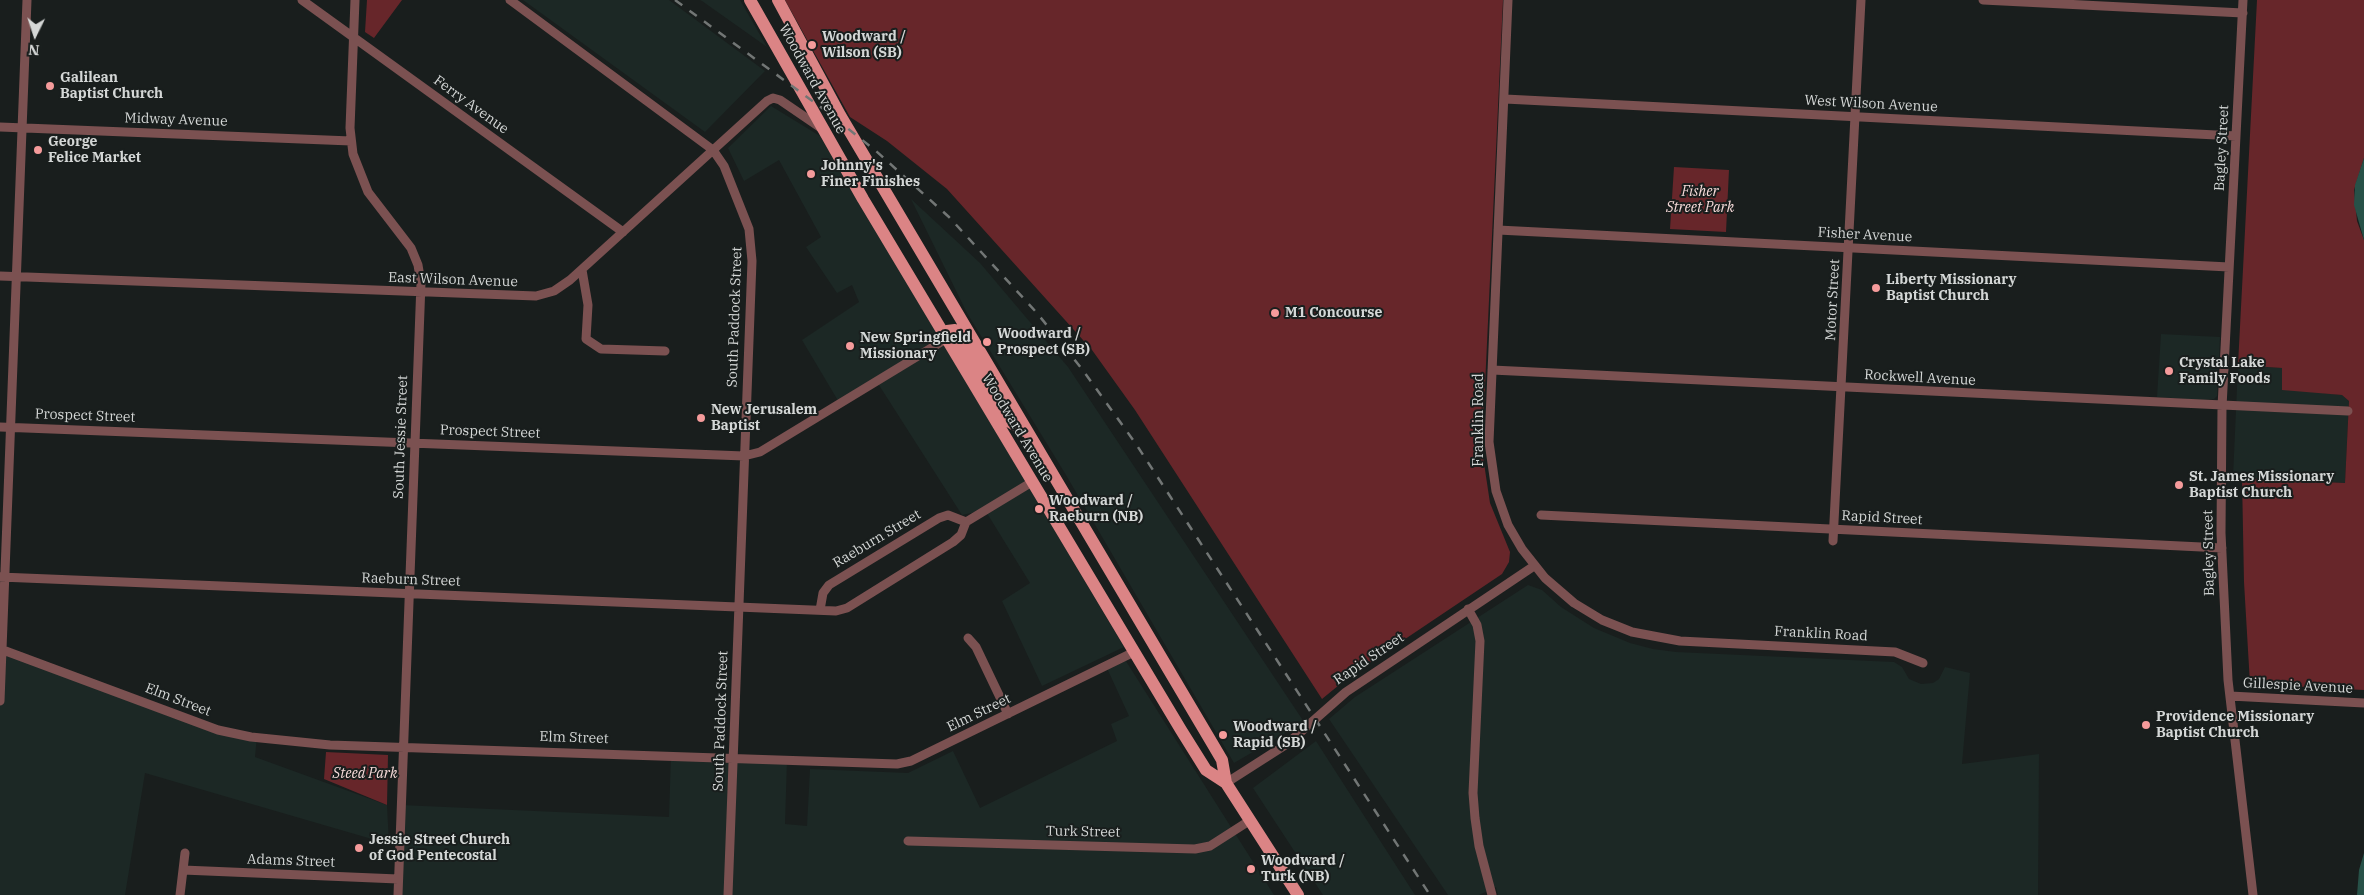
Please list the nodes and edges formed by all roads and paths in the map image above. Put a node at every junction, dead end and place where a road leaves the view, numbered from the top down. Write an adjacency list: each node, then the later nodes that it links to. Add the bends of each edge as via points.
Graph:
1 (27, 0): 16 (street)
2 (302, 0): 12 (street, Ferry Avenue)
3 (355, 0): 12 (street, South Jessie Street)
4 (510, 0): 20 (street, South Paddock Street)
5 (750, 0): 17 (main road, Woodward Avenue)
6 (778, 0): 37 (main road, Woodward Avenue, via 816,74)
7 (1508, 0): 13 (street, Franklin Road)
8 (1862, 0): 14 (street, Motor Street)
9 (1983, 0): 11 (street)
10 (2243, 0): 11 (street, Bagley Street)
11 (2242, 13): 18 (street, Bagley Street)
12 (353, 36): 19 (street, South Jessie Street); 22 (street, Ferry Avenue)
13 (1504, 99): 14 (street, West Wilson Avenue); 21 (street, Franklin Road)
14 (1856, 117): 18 (street, West Wilson Avenue); 23 (street, Motor Street)
15 (0, 127): 16 (street, Midway Avenue)
16 (22, 128): 19 (street, Midway Avenue); 27 (street)
17 (822, 129): 20 (street, East Wilson Avenue, via 780,100 772,98); 29 (main road, Woodward Avenue)
18 (2236, 136): 24 (street, Bagley Street)
19 (351, 141): 28 (street, South Jessie Street, via 357,167 368,192 414,254)
20 (713, 150): 22 (street, East Wilson Avenue); 39 (street, South Paddock Street, via 728,175 752,241)
21 (1498, 230): 23 (street, Fisher Avenue); 31 (street, Franklin Road)
22 (623, 232): 25 (street, East Wilson Avenue)
23 (1849, 248): 24 (street, Fisher Avenue); 32 (street, Motor Street)
24 (2230, 267): 33 (street, Bagley Street)
25 (582, 270): 28 (street, East Wilson Avenue, via 560,288 536,296); 30 (street, via 588,305 586,339 601,349)
26 (0, 276): 27 (street, East Wilson Avenue)
27 (17, 276): 28 (street, East Wilson Avenue); 36 (street)
28 (421, 292): 38 (street, South Jessie Street)
29 (946, 339): 37 (main road, via 947,331 955,330 1010,422); 39 (street, Prospect Street, via 760,452); 40 (main road, Woodward Avenue)
30 (665, 352)
31 (1492, 370): 32 (street, Rockwell Avenue); 47 (street, Franklin Road, via 1489,442 1494,480 1508,525)
32 (1842, 387): 33 (street, Rockwell Avenue); 43 (street, Motor Street)
33 (2222, 407): 34 (street, Rockwell Avenue); 46 (street, Bagley Street)
34 (2348, 412)
35 (0, 427): 36 (street, Prospect Street)
36 (11, 427): 38 (street, Prospect Street); 48 (street)
37 (1027, 432): 44 (main road, Woodward Avenue)
38 (415, 443): 39 (street, Prospect Street); 49 (street, South Jessie Street)
39 (744, 456): 50 (street, South Paddock Street)
40 (1032, 482): 42 (street, Raeburn Street); 44 (main road, via 1044,485 1078,543 1084,545); 55 (main road, Woodward Avenue)
41 (1542, 515): 43 (street, Rapid Street)
42 (966, 522): 52 (street, Raeburn Street, via 961,535 953,542 847,608); 52 (street, Raeburn Street, via 948,515 939,518 829,586 823,593)
43 (1834, 529): 45 (street, Motor Street); 46 (street, Rapid Street)
44 (1090, 537): 63 (main road, Woodward Avenue, via 1218,752)
45 (1833, 541)
46 (2222, 548): 57 (street, Bagley Street)
47 (1534, 566): 51 (street, Rapid Street); 56 (street, Franklin Road, via 1561,594 1588,612 1617,627 1648,636 1680,641 1895,652)
48 (3, 577): 49 (street, Raeburn Street); 54 (street)
49 (409, 594): 50 (street, Raeburn Street); 61 (street, South Jessie Street)
50 (739, 607): 52 (street, Raeburn Street); 62 (street, South Paddock Street)
51 (1468, 609): 63 (street, Rapid Street, via 1346,692 1286,744); 73 (street, via 1477,625 1480,641 1474,818)
52 (820, 610)
53 (968, 638): 60 (street, via 976,647)
54 (3, 650): 58 (street); 61 (street, Elm Street, via 224,732 330,745)
55 (1134, 652): 60 (street, Elm Street); 63 (main road, Woodward Avenue, via 1206,770)
56 (1923, 663)
57 (2230, 696): 59 (street, Gillespie Avenue); 74 (street, Bagley Street)
58 (0, 701)
59 (2364, 703)
60 (1008, 714): 62 (street, Elm Street, via 902,763)
61 (403, 747): 62 (street, Elm Street); 68 (street, South Jessie Street)
62 (734, 758): 71 (street, South Paddock Street)
63 (1226, 783): 64 (main road, Woodward Avenue)
64 (1249, 821): 65 (street, Turk Street, via 1210,846 1195,849); 72 (main road, Woodward Avenue)
65 (908, 841)
66 (185, 853): 67 (street)
67 (183, 870): 68 (street, Adams Street); 69 (street)
68 (398, 879): 70 (street, South Jessie Street)
69 (180, 895)
70 (398, 895)
71 (728, 895)
72 (1298, 895)
73 (1492, 895)
74 (2253, 895)

